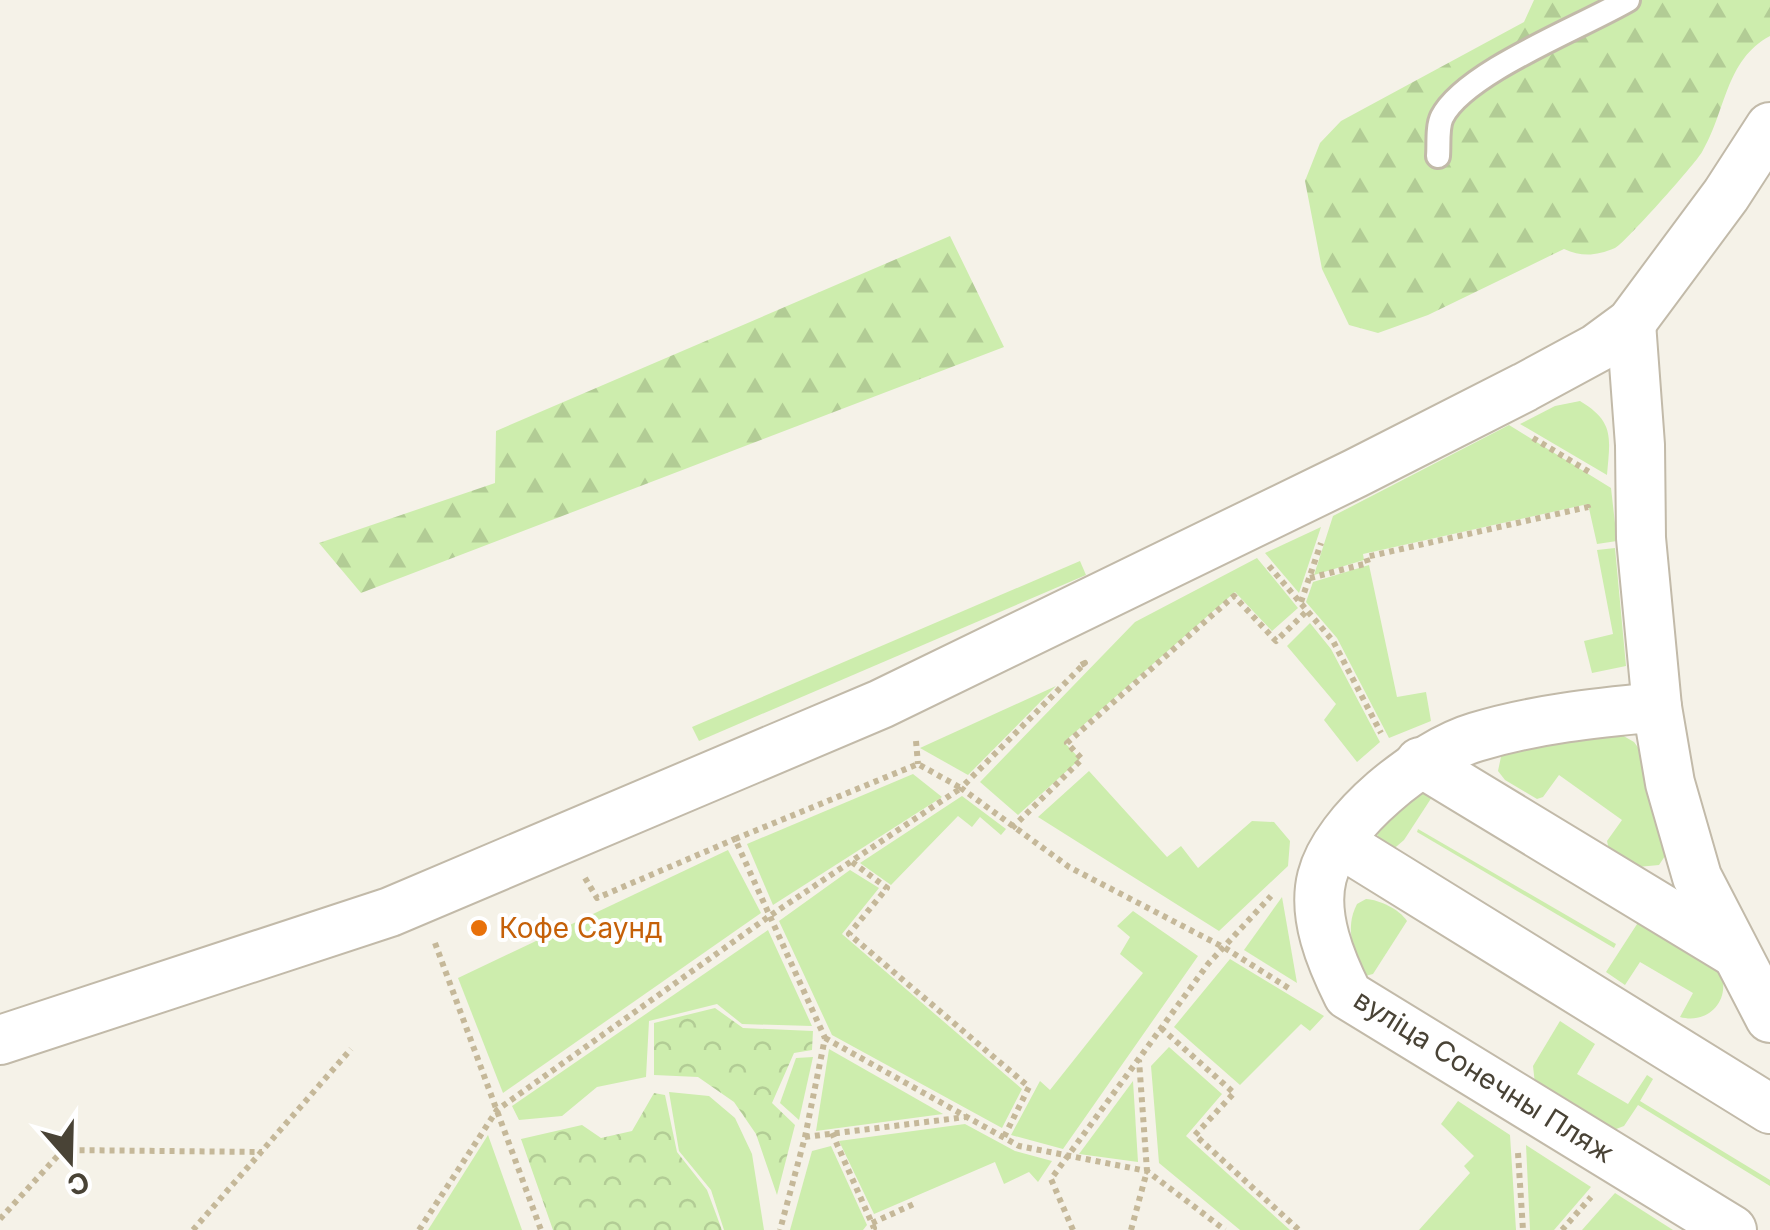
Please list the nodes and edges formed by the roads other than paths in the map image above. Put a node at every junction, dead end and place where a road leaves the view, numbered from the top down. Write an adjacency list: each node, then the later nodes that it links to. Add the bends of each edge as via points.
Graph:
1 (1628, 0): 3 (lane, via 1461,94 1441,119)
2 (1770, 127): 4 (street)
3 (1438, 156)
4 (1630, 323): 5 (street); 10 (street, via 1582,356 1356,474 881,704 417,901)
5 (1657, 707): 6 (street, via 1557,717); 8 (street, via 1696,876)
6 (1403, 753): 7 (street); 8 (street)
7 (1331, 860): 11 (street); 12 (street, вуліца Сонечны Пляж, via 1325,936 1348,995)
8 (1735, 953): 9 (street)
9 (1770, 1018)
10 (0, 1040)
11 (1770, 1109)
12 (1732, 1230)

